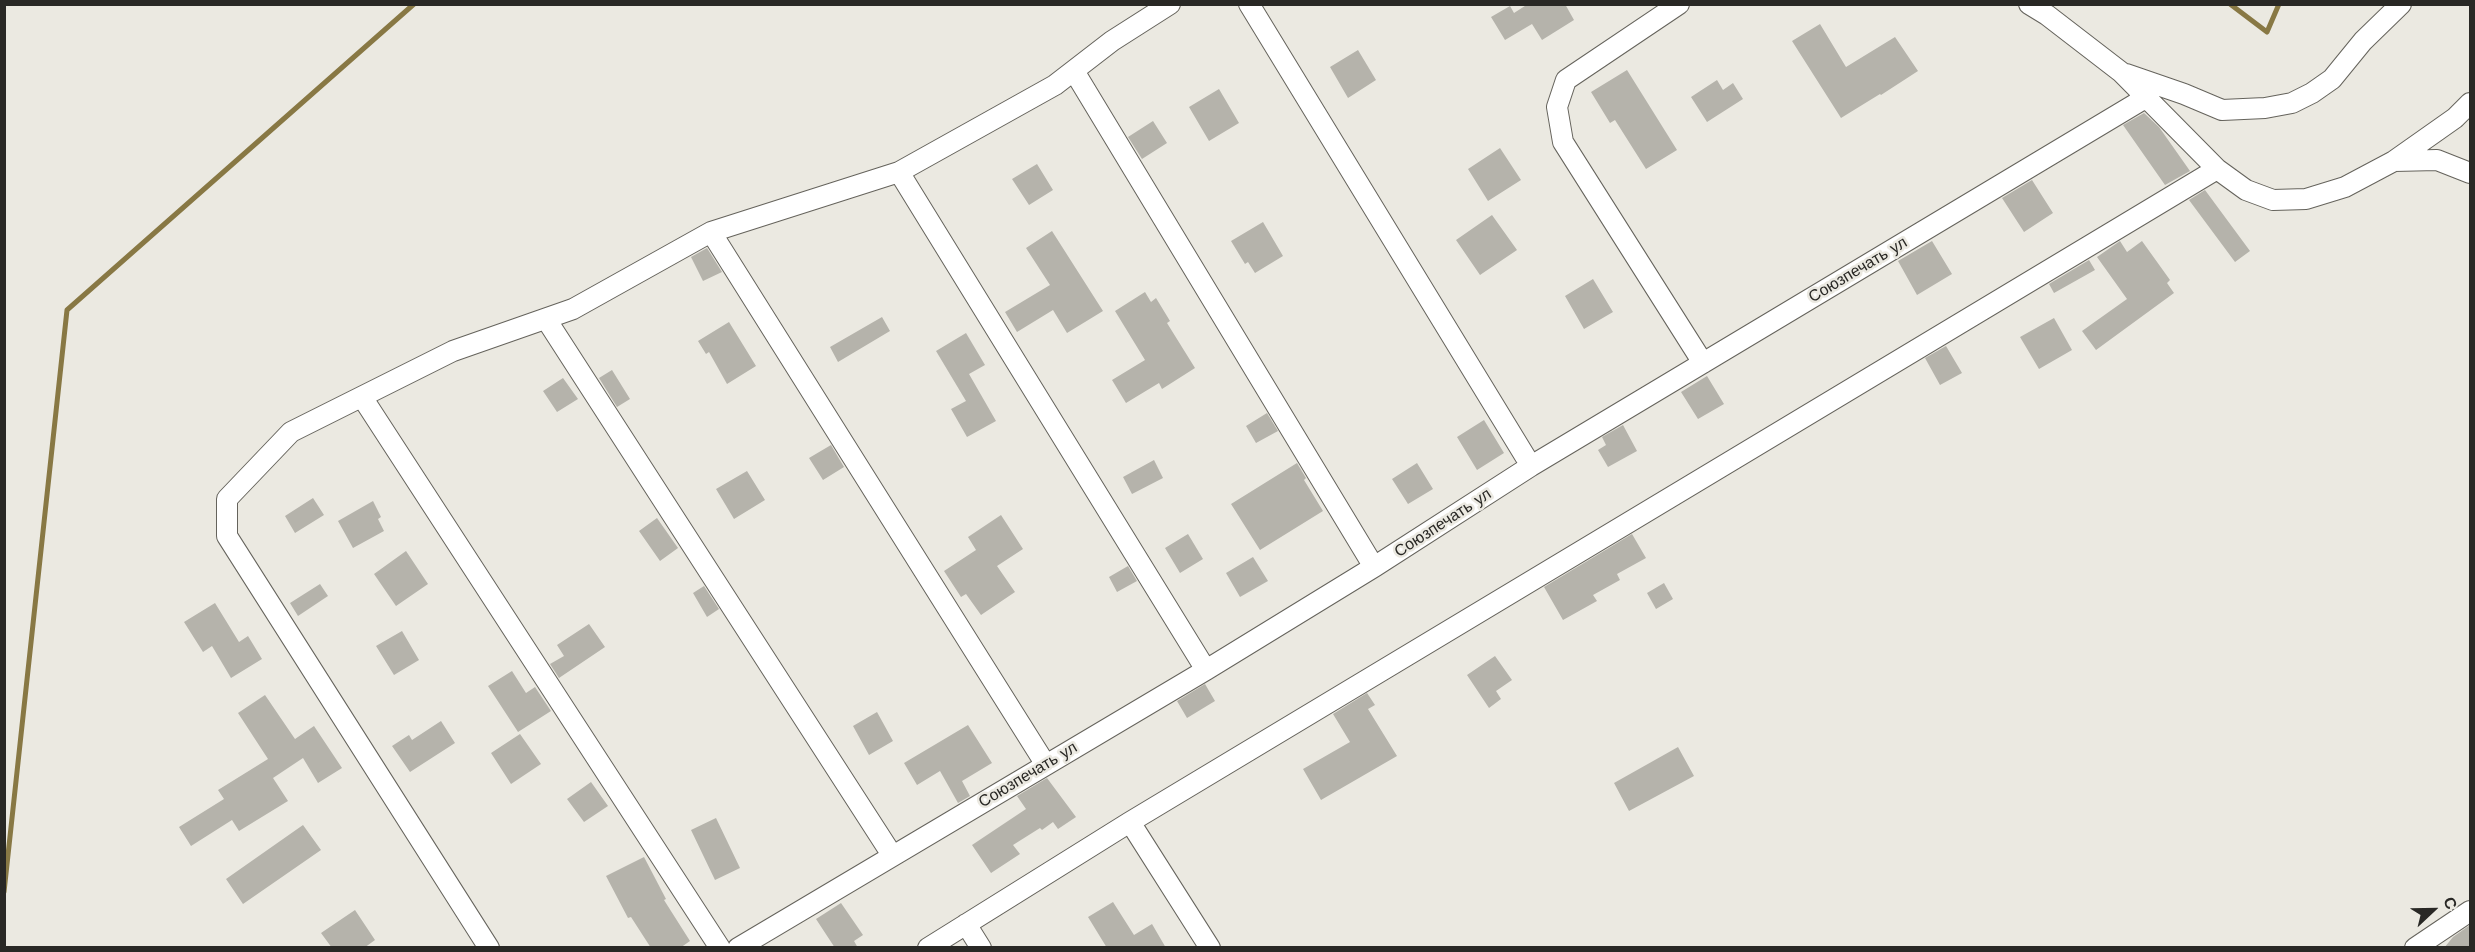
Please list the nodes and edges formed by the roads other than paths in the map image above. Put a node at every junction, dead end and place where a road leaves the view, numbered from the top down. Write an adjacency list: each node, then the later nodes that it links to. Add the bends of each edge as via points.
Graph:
1 (1170, 4): 6 (street)
2 (1249, 4): 18 (street)
3 (1679, 4): 16 (street, via 1566,80 1557,107 1563,142)
4 (2029, 4): 7 (street)
5 (2401, 4): 7 (street, via 2332,79 2292,103 2222,110)
6 (1074, 71): 12 (street); 19 (street)
7 (2121, 72): 8 (street)
8 (2147, 98): 11 (street); 16 (street, Союзпечать ул)
9 (2470, 103): 10 (street)
10 (2394, 161): 11 (street, via 2345,187 2306,199 2273,200 2246,190); 13 (street, via 2437,160)
11 (2217, 169): 22 (street)
12 (899, 172): 14 (street); 20 (street)
13 (2470, 173)
14 (711, 232): 15 (street, via 573,309); 21 (street)
15 (546, 319): 17 (street, via 453,351); 23 (street)
16 (1704, 363): 18 (street, Союзпечать ул)
17 (362, 397): 26 (street, via 291,432 227,499 226,536); 27 (street)
18 (1531, 466): 19 (street, Союзпечать ул)
19 (1374, 567): 20 (street, Союзпечать ул)
20 (1206, 670): 21 (street, Союзпечать ул)
21 (1046, 765): 23 (street, Союзпечать ул)
22 (1130, 822): 25 (street); 31 (street)
23 (892, 855): 28 (street, Союзпечать ул)
24 (2470, 911): 32 (street)
25 (966, 924): 29 (street); 30 (street)
26 (489, 948)
27 (720, 948)
28 (738, 948)
29 (928, 948)
30 (981, 948)
31 (1210, 948)
32 (2415, 948)

